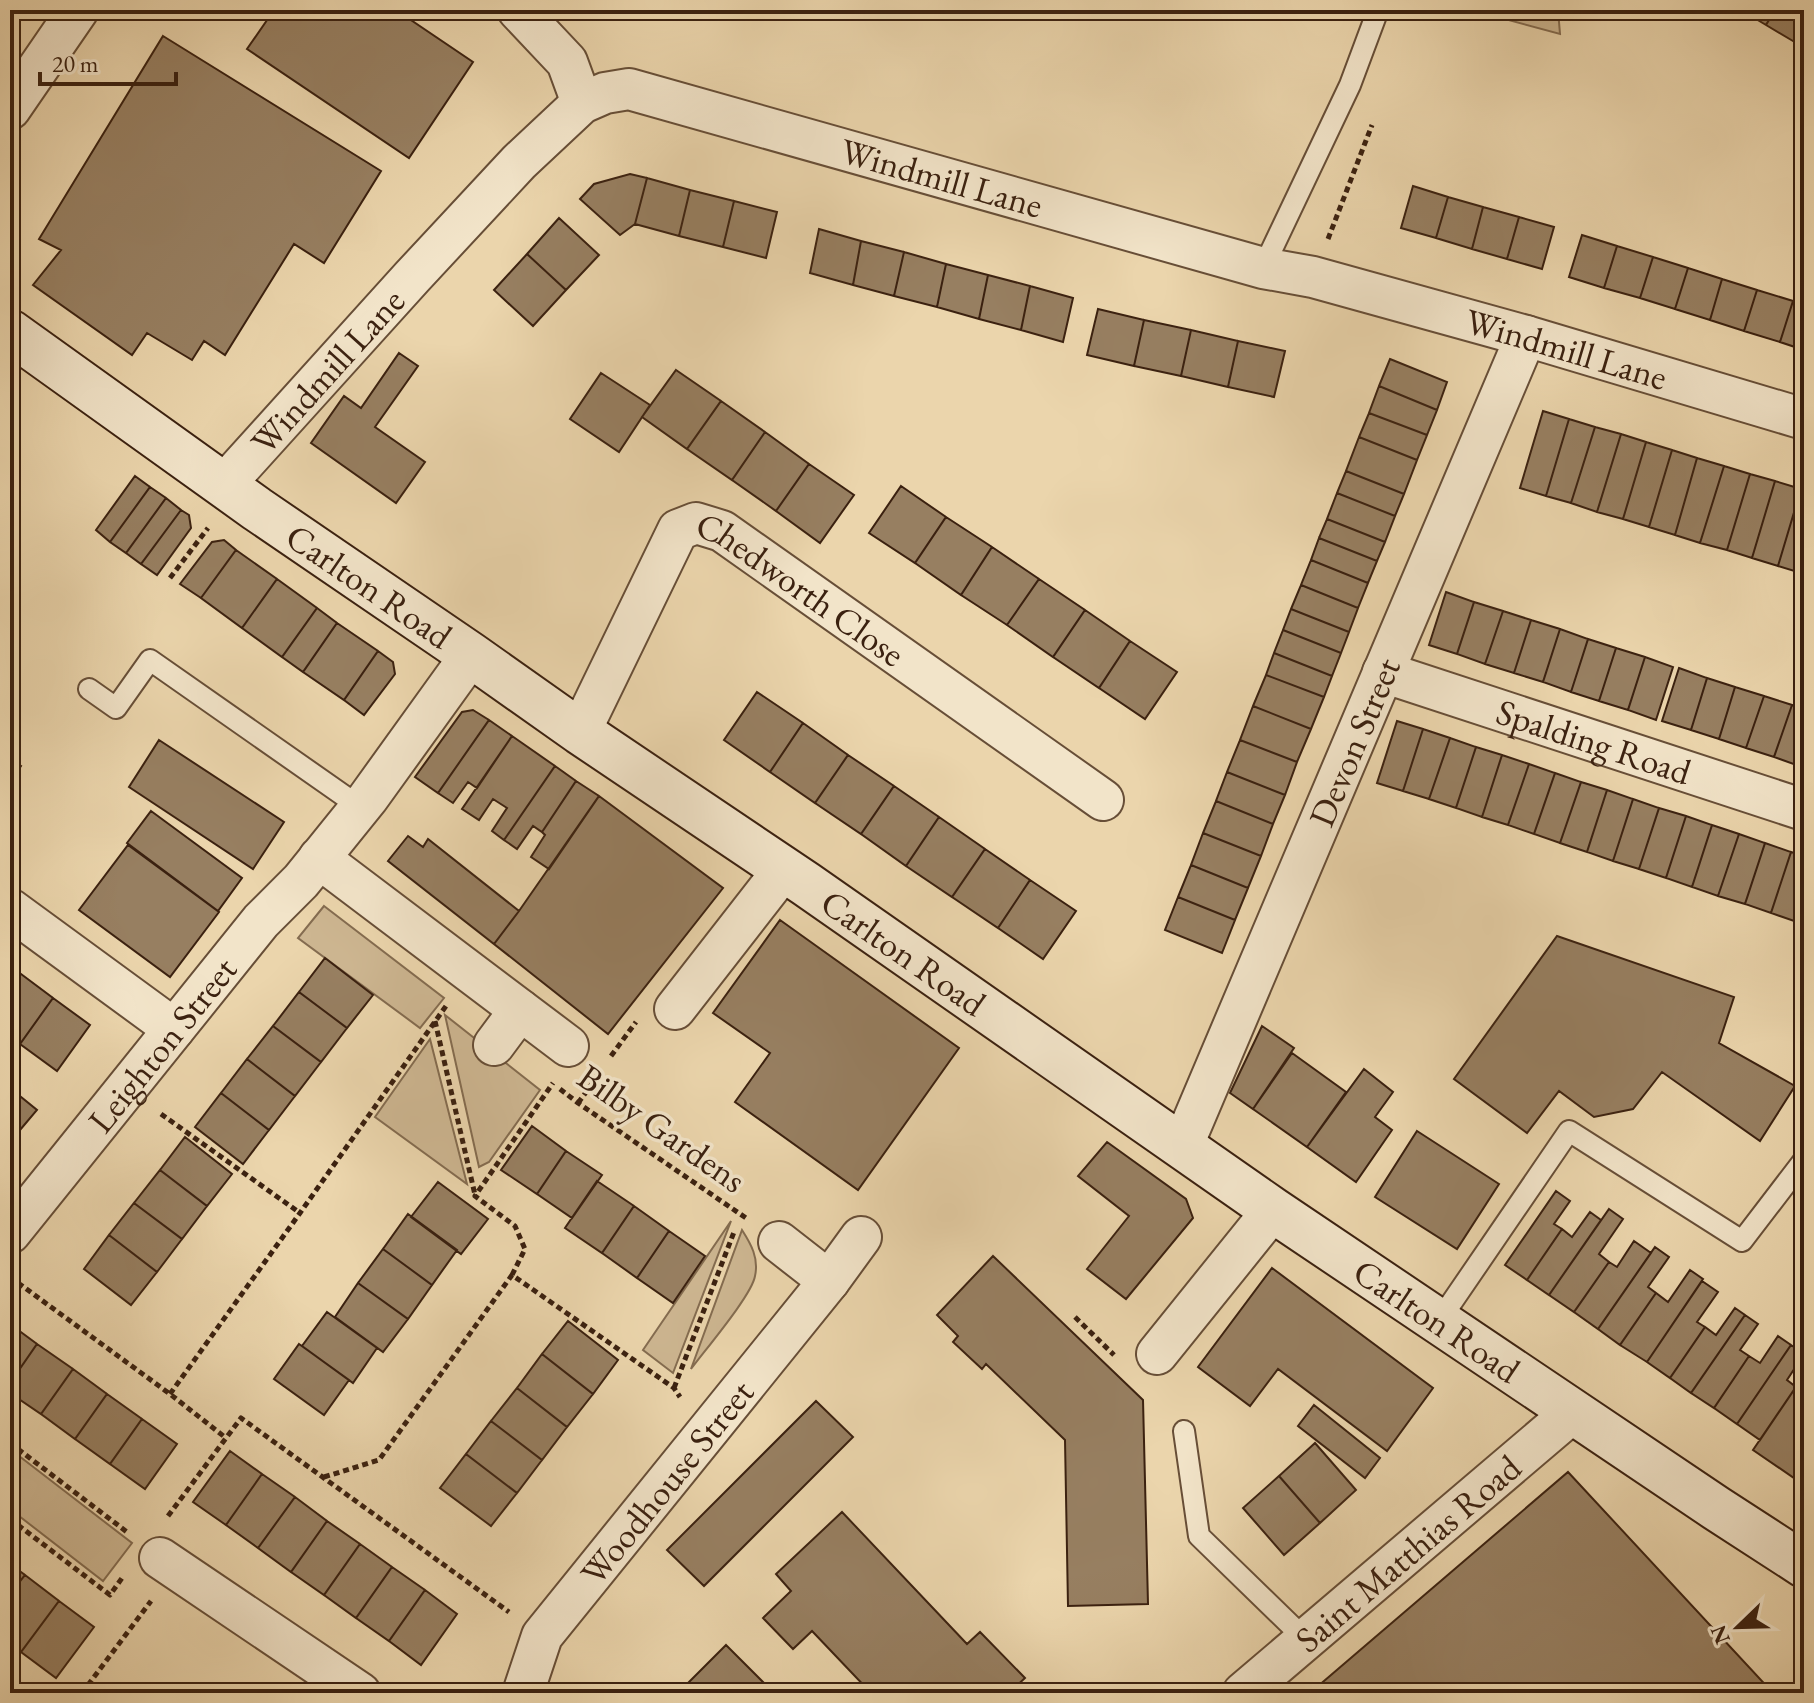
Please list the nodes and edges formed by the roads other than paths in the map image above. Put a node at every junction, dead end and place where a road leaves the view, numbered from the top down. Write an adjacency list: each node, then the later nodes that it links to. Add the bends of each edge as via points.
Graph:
1 (78, 10): 5 (street)
2 (518, 10): 4 (street, via 567,62)
3 (1378, 10): 6 (lane, via 1350,85)
4 (582, 103): 6 (street, Windmill Lane, via 629,89); 10 (street, Windmill Lane, via 519,162 391,300)
5 (10, 109)
6 (1263, 268): 8 (street, Windmill Lane)
7 (10, 332): 10 (main road, Carlton Road)
8 (1526, 336): 9 (street, Windmill Lane); 12 (street, Devon Street)
9 (1804, 419)
10 (229, 488): 11 (main road, Carlton Road)
11 (471, 655): 14 (main road, Carlton Road); 16 (street, Leighton Street)
12 (1383, 672): 17 (street, Spalding Road); 26 (street, Devon Street)
13 (89, 689): 16 (lane, via 116,708 150,660)
14 (580, 732): 15 (street, Chedworth Close, via 678,530 696,523 722,531); 19 (main road, Carlton Road)
15 (1103, 800)
16 (360, 807): 18 (street, Leighton Street)
17 (1804, 810)
18 (319, 858): 22 (street); 23 (street, Leighton Street)
19 (784, 869): 21 (street); 26 (main road, Carlton Road)
20 (10, 909): 23 (street)
21 (675, 1009)
22 (520, 1010): 24 (street); 25 (street)
23 (174, 1029): 29 (street, Leighton Street)
24 (494, 1045)
25 (568, 1046)
26 (1182, 1147): 28 (main road, Carlton Road)
27 (1804, 1160): 33 (lane, via 1742,1241 1569,1131)
28 (1273, 1210): 33 (main road, Carlton Road); 34 (street)
29 (10, 1233)
30 (861, 1237): 32 (street, Woodhouse Street)
31 (779, 1242): 32 (street)
32 (829, 1281): 41 (street, Woodhouse Street, via 542,1636)
33 (1439, 1321): 35 (main road, Carlton Road)
34 (1140, 1359)
35 (1573, 1412): 37 (main road, Carlton Road); 39 (street, Saint Matthias Road)
36 (1184, 1431): 39 (lane, via 1199,1536)
37 (1800, 1553)
38 (160, 1558): 40 (street)
39 (1306, 1640): 42 (street, Saint Matthias Road)
40 (360, 1693)
41 (523, 1693)
42 (1243, 1693)

